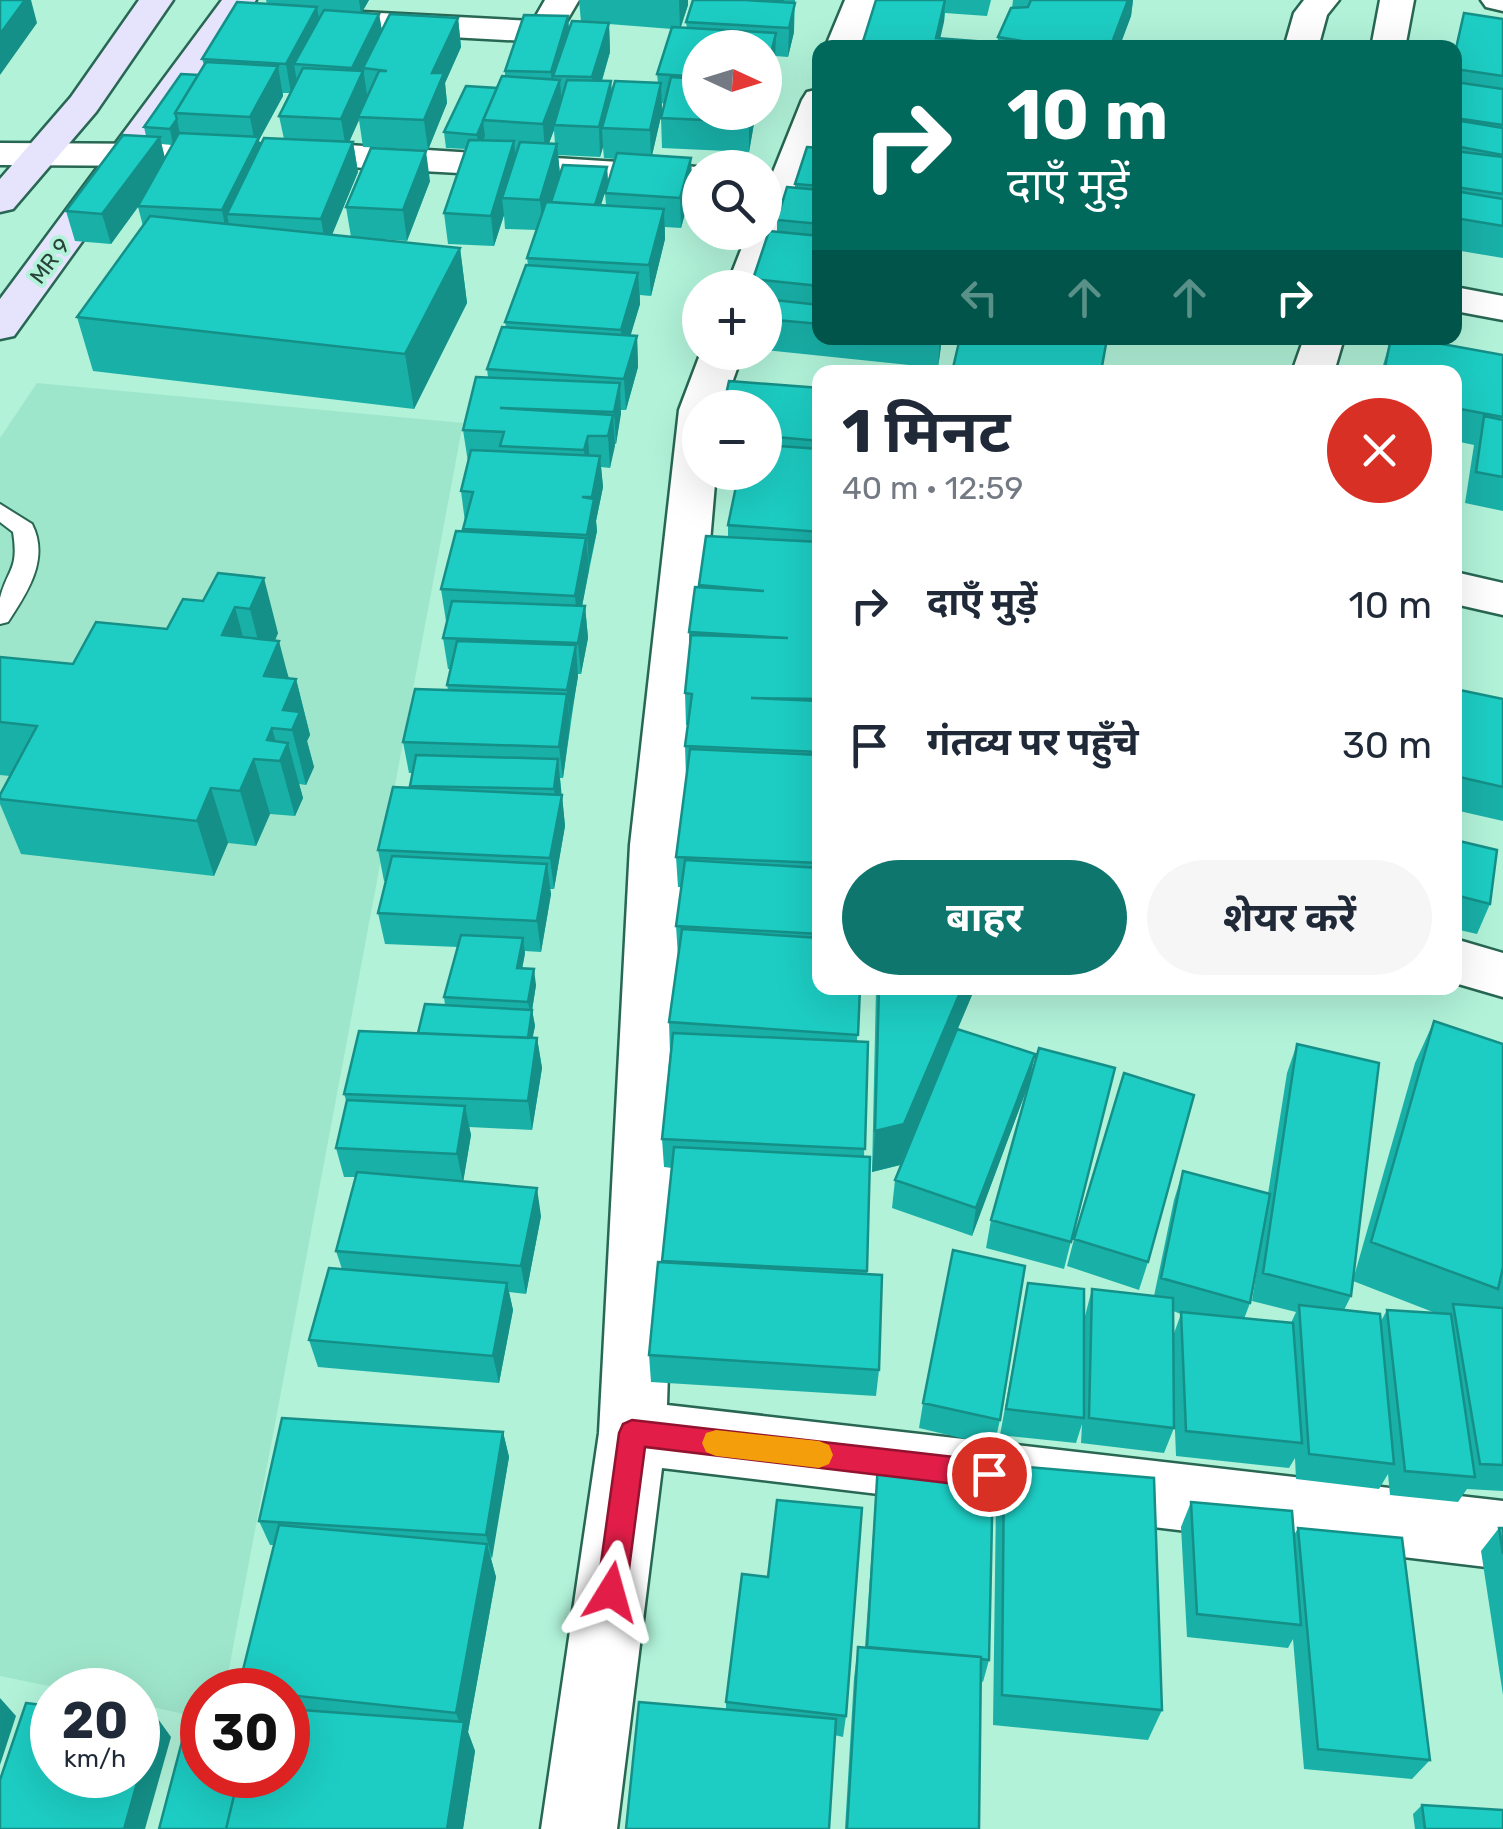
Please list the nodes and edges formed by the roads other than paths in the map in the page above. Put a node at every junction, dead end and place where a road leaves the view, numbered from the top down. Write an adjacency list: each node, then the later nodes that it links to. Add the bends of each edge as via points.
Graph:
1 (154, 0): 13 (main road, via 119,59)
2 (562, 0): 6 (street, via 544,32)
3 (862, 0): 7 (street)
4 (1322, 0): 8 (street)
5 (1398, 0): 9 (street)
6 (234, 8): 11 (main road, MR 9)
7 (845, 40)
8 (1303, 40)
9 (1390, 40)
10 (812, 115): 14 (street)
11 (131, 152): 13 (street); 15 (street); 19 (main road, MR 9)
12 (0, 154): 13 (street)
13 (46, 155): 16 (main road)
14 (782, 170)
15 (682, 174)
16 (0, 201)
17 (1462, 300): 18 (street)
18 (1503, 308)
19 (0, 327)
20 (692, 490): 27 (street, via 656,845)
21 (0, 511): 24 (lane, via 24,529 29,556 22,582)
22 (1462, 590): 23 (street)
23 (1503, 599)
24 (0, 616)
25 (1462, 963): 26 (street)
26 (1503, 975)
27 (632, 1433): 28 (street); 29 (street)
28 (1503, 1534)
29 (579, 1829)

